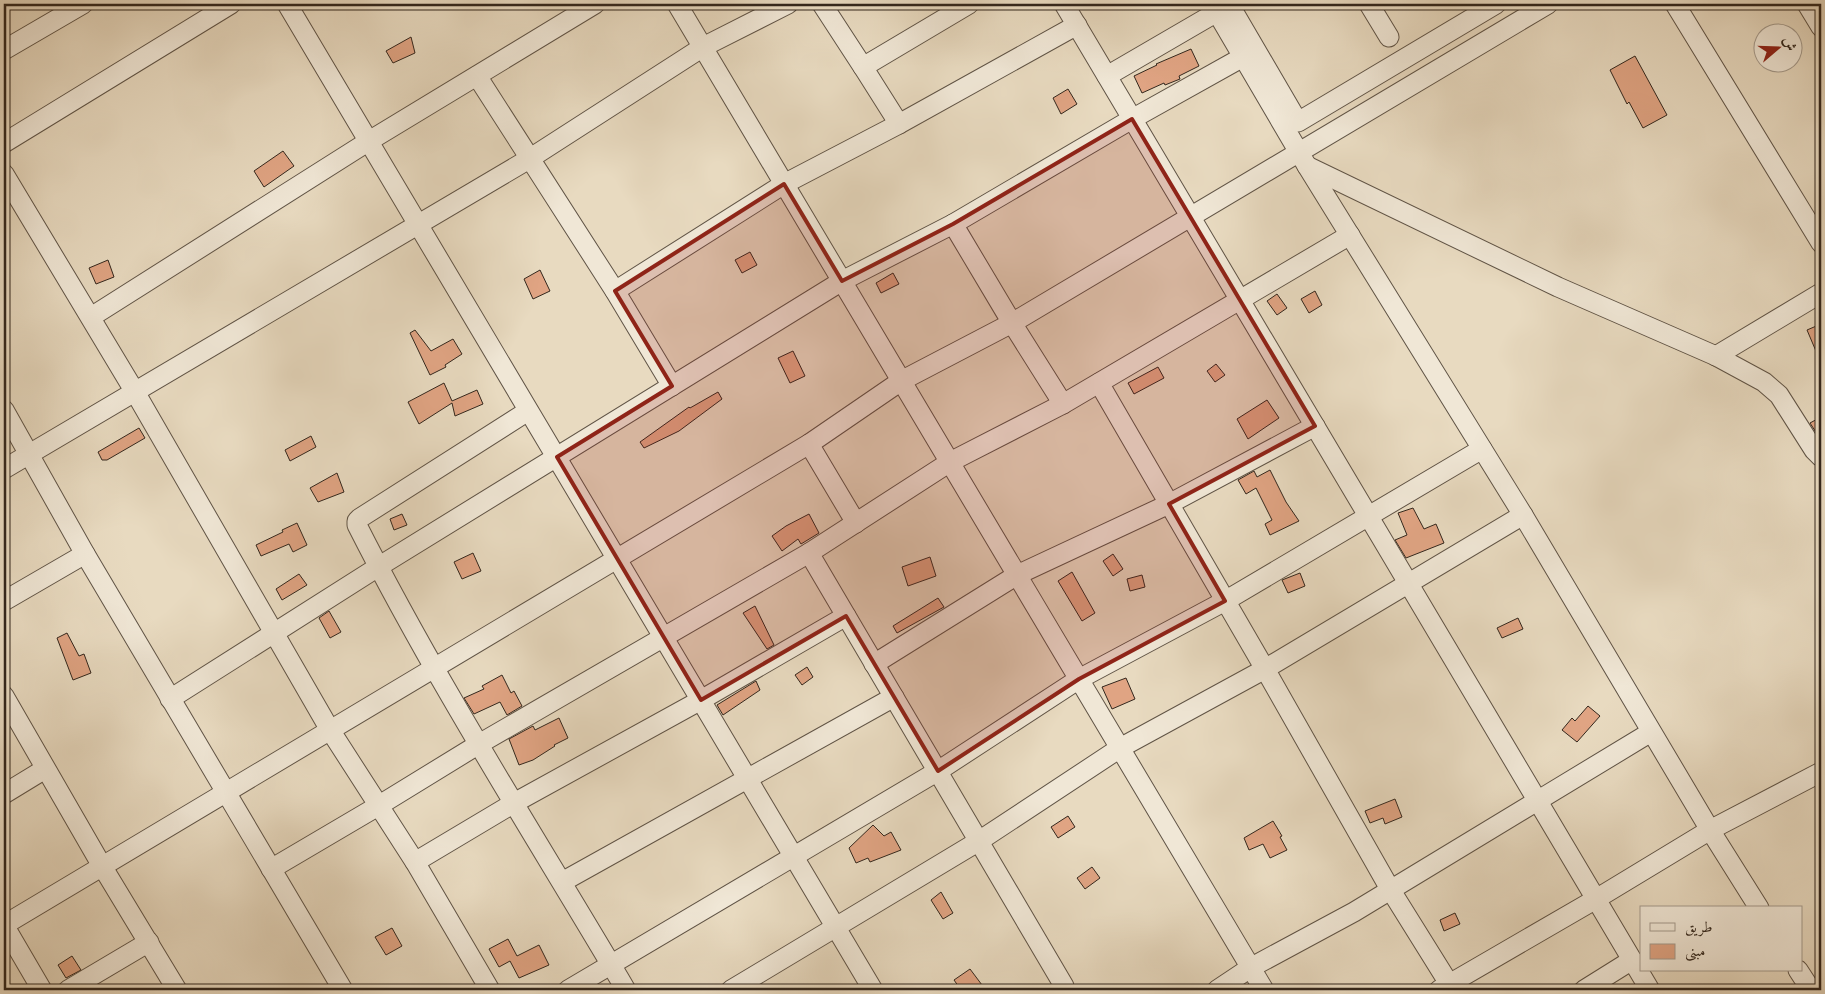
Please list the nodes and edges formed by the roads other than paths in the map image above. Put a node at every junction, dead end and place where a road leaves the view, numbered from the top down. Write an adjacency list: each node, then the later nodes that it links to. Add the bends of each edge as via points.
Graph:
1 (83, 4): 20 (street)
2 (231, 4): 28 (street)
3 (287, 4): 27 (street)
4 (595, 4): 23 (street)
5 (677, 4): 19 (street)
6 (788, 4): 19 (street)
7 (822, 4): 22 (street)
8 (969, 4): 22 (street)
9 (1064, 4): 16 (street)
10 (1369, 4): 18 (street)
11 (1496, 4): 15 (street, via 1298,122)
12 (1548, 4): 30 (street)
13 (1675, 4): 37 (street)
14 (1807, 4): 17 (street)
15 (1219, 7): 21 (street); 24 (street)
16 (1077, 25): 24 (street); 26 (street)
17 (1821, 27)
18 (1389, 38)
19 (703, 47): 29 (street); 32 (street)
20 (4, 50)
21 (1243, 57): 25 (street); 30 (street)
22 (862, 67): 26 (street)
23 (477, 76): 27 (street); 29 (street)
24 (1107, 76): 25 (street)
25 (1132, 118): 33 (street); 35 (street)
26 (899, 124): 32 (street)
27 (369, 141): 34 (street); 42 (street)
28 (4, 143)
29 (529, 159): 34 (street); 39 (street)
30 (1303, 159): 33 (street); 36 (street); 44 (street, via 1558,286)
31 (4, 174): 42 (street)
32 (784, 184): 38 (street); 39 (street)
33 (1191, 217): 41 (street); 43 (street)
34 (418, 224): 48 (street); 51 (street)
35 (953, 224): 38 (street); 43 (street)
36 (1350, 235): 41 (street); 54 (street)
37 (1821, 243)
38 (842, 281): 45 (street); 47 (street)
39 (615, 291): 47 (street)
40 (1821, 293): 44 (street)
41 (1240, 300): 46 (street); 52 (street)
42 (91, 317): 48 (street)
43 (1012, 323): 45 (street); 49 (street)
44 (1716, 356): 57 (street, via 1779,395)
45 (901, 381): 53 (street); 58 (street)
46 (1099, 383): 49 (street); 60 (street)
47 (672, 386): 56 (street)
48 (135, 392): 55 (street); 73 (street)
49 (1063, 404): 58 (street)
50 (4, 410): 55 (street)
51 (528, 411): 56 (street); 67 (street, via 358,519 357,525)
52 (1315, 426): 60 (street); 62 (street)
53 (809, 444): 63 (street); 66 (street)
54 (1482, 449): 61 (street); 62 (street)
55 (28, 455): 59 (street); 65 (street)
56 (557, 457): 66 (street); 67 (street)
57 (1821, 457)
58 (950, 462): 63 (street); 68 (street)
59 (4, 470)
60 (1169, 504): 68 (street); 70 (street)
61 (1523, 514): 69 (street); 84 (street)
62 (1368, 516): 69 (street); 70 (street)
63 (856, 524): 64 (street)
64 (809, 553): 72 (street); 74 (street)
65 (85, 554): 71 (street); 81 (street)
66 (617, 559): 74 (street); 76 (street)
67 (378, 567): 73 (street); 76 (street)
68 (1017, 575): 75 (street); 78 (street)
69 (1408, 583): 77 (street); 93 (street)
70 (1225, 601): 77 (street); 78 (street)
71 (4, 602)
72 (846, 616): 75 (street); 82 (street)
73 (273, 634): 81 (street); 83 (street)
74 (664, 638): 82 (street); 85 (street)
75 (874, 664): 80 (street)
76 (435, 667): 83 (street); 85 (street)
77 (1265, 669): 86 (street); 103 (street)
78 (1079, 679): 86 (street); 88 (street)
79 (4, 696): 87 (street)
80 (894, 697): 88 (street); 90 (street)
81 (170, 699): 91 (street)
82 (701, 700): 90 (street); 94 (street)
83 (330, 730): 91 (street); 95 (street)
84 (1651, 732): 93 (street); 96 (street)
85 (479, 744): 94 (street); 95 (street)
86 (1120, 748): 97 (street); 111 (street)
87 (45, 769): 92 (street); 100 (street)
88 (938, 771): 97 (street); 98 (street)
89 (1821, 772): 96 (street)
90 (748, 780): 98 (street); 102 (street)
91 (225, 792): 100 (street); 101 (street)
92 (4, 794)
93 (1537, 800): 103 (street); 104 (street)
94 (514, 803): 99 (street); 102 (street)
95 (378, 806): 99 (street); 101 (street)
96 (1710, 830): 104 (street); 105 (street)
97 (979, 841): 107 (street); 114 (street)
98 (794, 856): 107 (street); 110 (street)
99 (414, 862): 119 (street)
100 (102, 866): 106 (street); 108 (street)
101 (271, 869): 118 (street)
102 (562, 882): 110 (street)
103 (1390, 889): 111 (street); 113 (street)
104 (1596, 899): 109 (street); 113 (street)
105 (1758, 906)
106 (4, 925): 115 (street)
107 (836, 927): 122 (street); 123 (street)
108 (149, 942): 116 (street); 117 (street)
109 (1632, 960): 126 (street); 127 (street)
110 (611, 965): 120 (street); 121 (street)
111 (1250, 968): 124 (street); 125 (street)
112 (1799, 972): 128 (street)
113 (1447, 988)
114 (1067, 989)
115 (42, 990)
116 (68, 990)
117 (177, 990)
118 (343, 990)
119 (490, 990)
120 (568, 990)
121 (626, 990)
122 (732, 990)
123 (873, 990)
124 (1217, 990)
125 (1264, 990)
126 (1584, 990)
127 (1650, 990)
128 (1811, 990)

